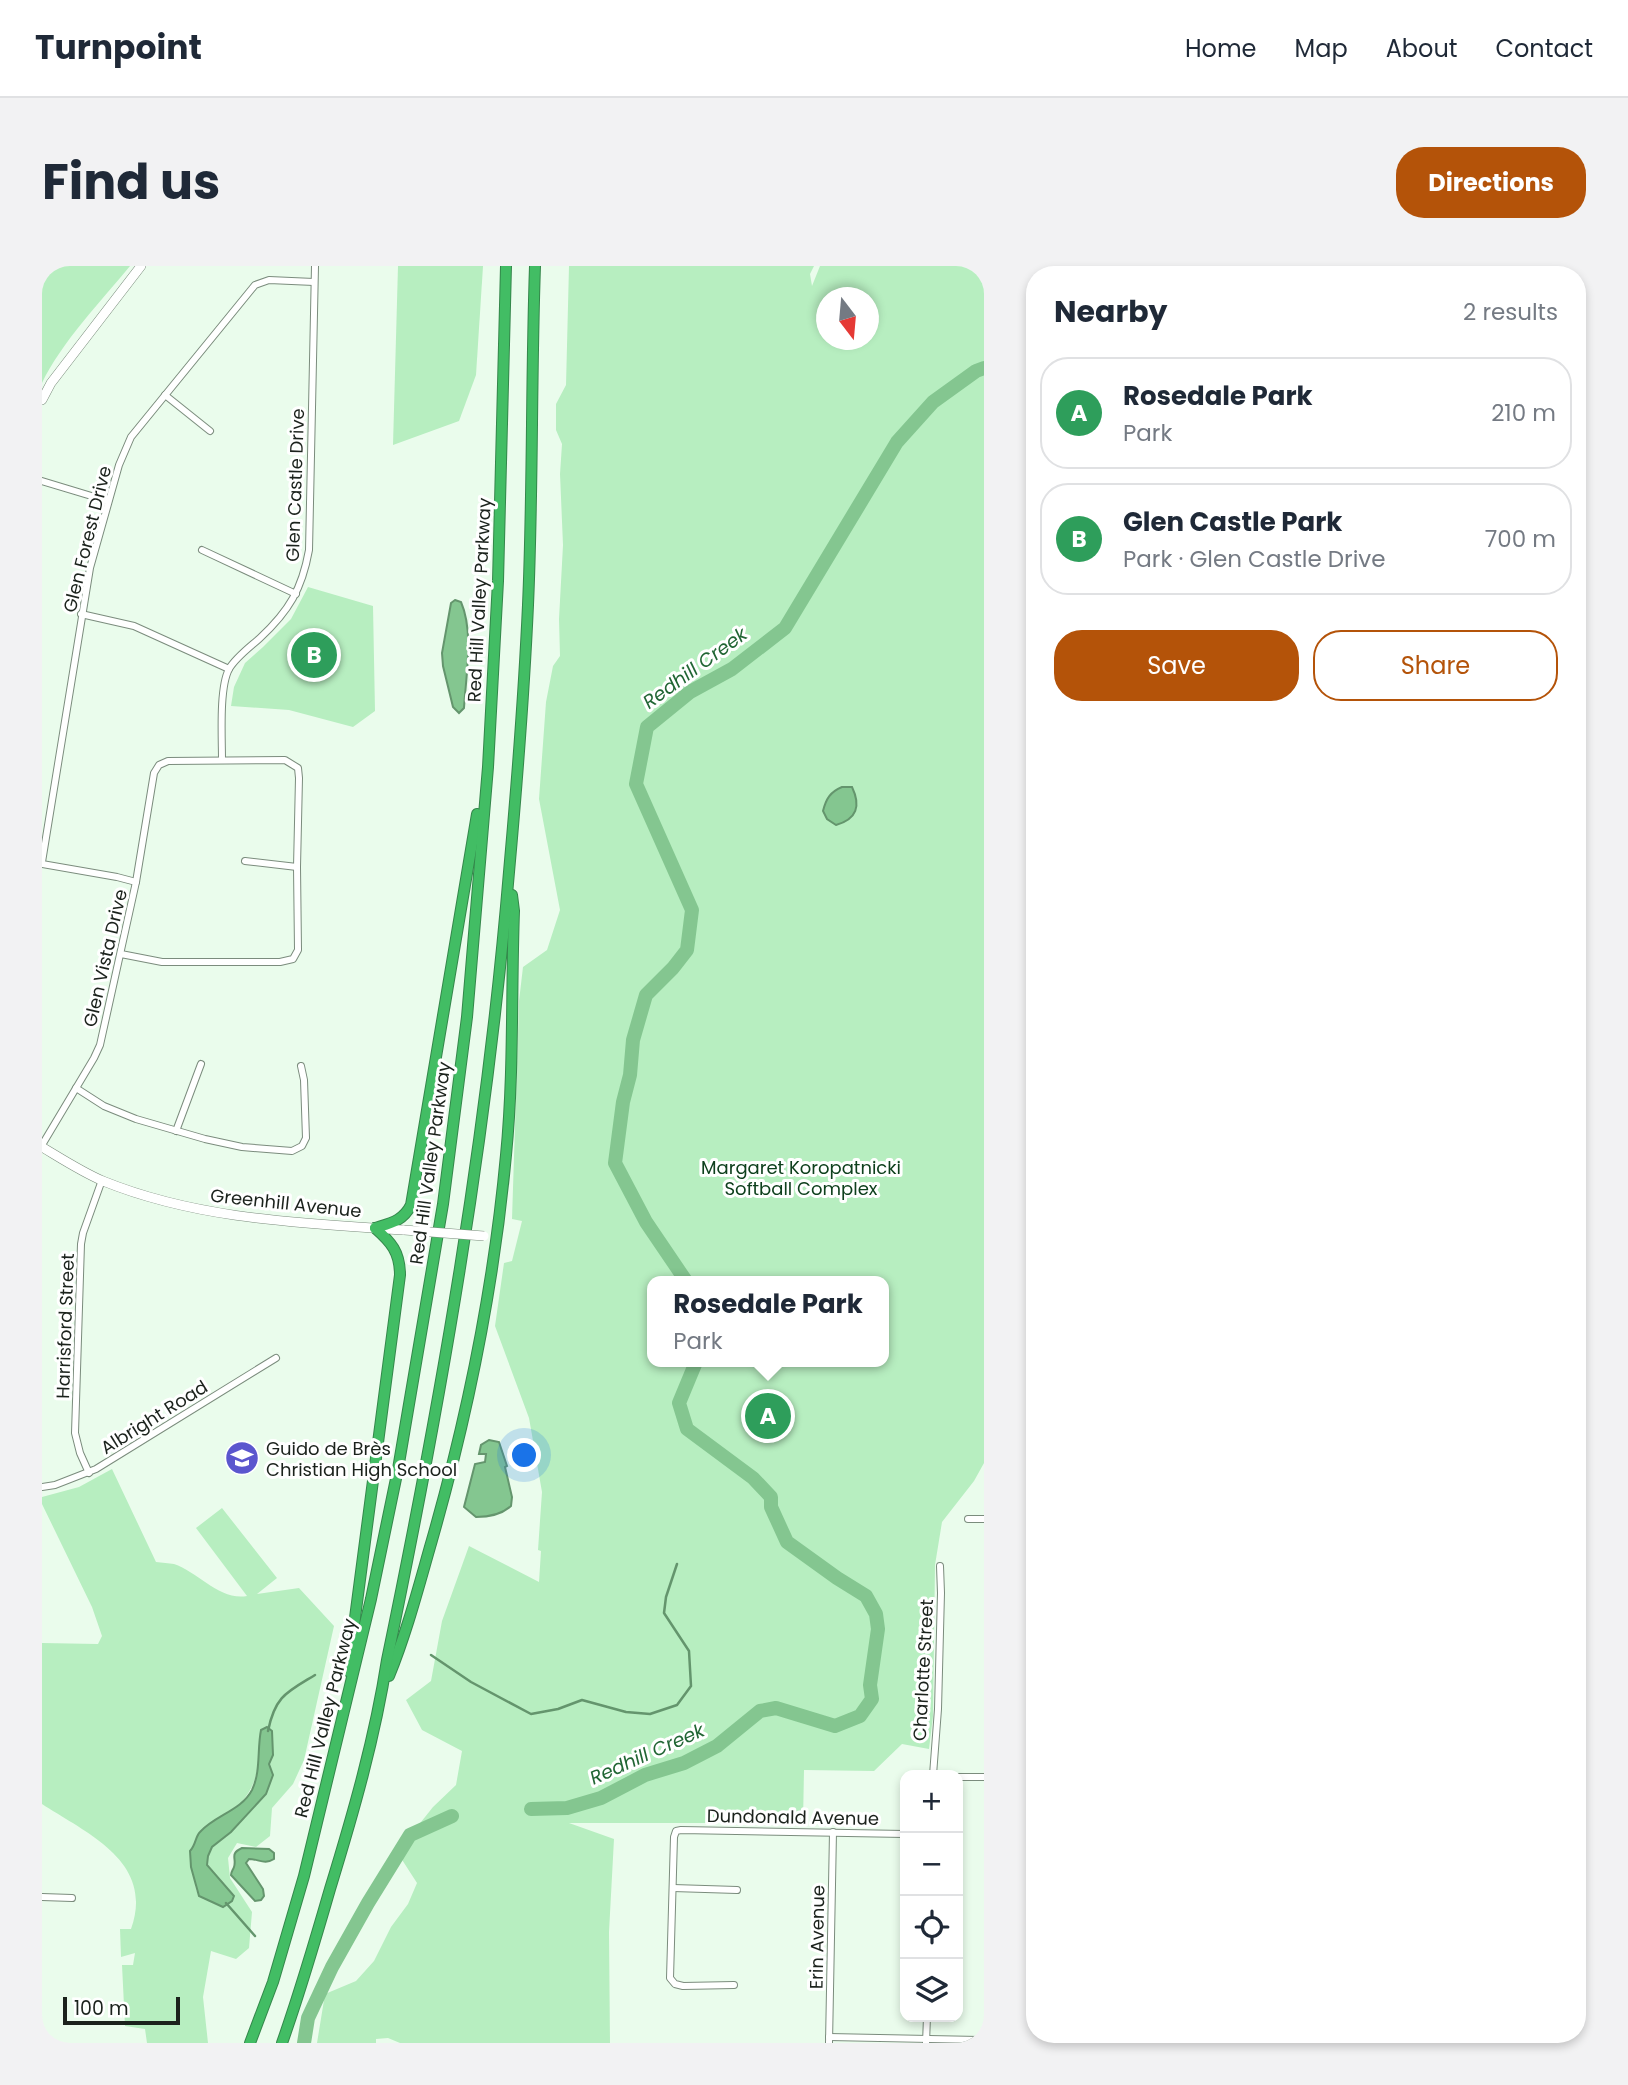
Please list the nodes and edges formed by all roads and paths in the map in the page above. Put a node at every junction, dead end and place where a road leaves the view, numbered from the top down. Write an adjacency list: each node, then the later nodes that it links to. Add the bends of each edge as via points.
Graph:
1 (141, 266): 7 (street)
2 (315, 266): 5 (street, Glen Castle Drive)
3 (506, 266): 16 (highway, Red Hill Valley Parkway, via 499,568)
4 (535, 266): 20 (highway, via 528,603)
5 (314, 282): 6 (street, Glen Forest Drive, via 257,283); 12 (street, Glen Castle Drive, via 309,550)
6 (165, 395): 8 (street); 10 (street, Glen Forest Drive, via 131,437)
7 (42, 400)
8 (210, 430)
9 (42, 481): 10 (street)
10 (108, 501): 13 (street, Glen Forest Drive)
11 (202, 550): 12 (street)
12 (296, 594): 14 (street, Glen Castle Drive, via 277,621)
13 (81, 614): 14 (street, via 134,626); 18 (street, Glen Forest Drive)
14 (229, 669): 15 (street, via 222,707)
15 (222, 760): 19 (street, via 285,760 298,768); 21 (street, Glen Vista Drive, via 168,761 154,772)
16 (488, 767): 29 (highway, via 480,792 411,1205 398,1221); 38 (highway, Red Hill Valley Parkway, via 467,1017 441,1217 398,1469)
17 (245, 861): 19 (street)
18 (42, 863): 21 (street)
19 (297, 867): 22 (street, via 298,950 293,958 280,962 162,962)
20 (509, 873): 30 (highway, via 513,911 510,1104); 37 (highway, via 487,1075 452,1322)
21 (136, 882): 22 (street, Glen Vista Drive)
22 (121, 954): 25 (street, Glen Vista Drive, via 100,1045)
23 (201, 1064): 26 (street)
24 (301, 1066): 26 (street, via 306,1138 302,1146 292,1150 242,1147)
25 (76, 1088): 26 (street, via 104,1106); 27 (street, Glen Vista Drive)
26 (176, 1131)
27 (42, 1146): 28 (street, Greenhill Avenue)
28 (102, 1180): 29 (street, Greenhill Avenue, via 209,1212); 32 (street, Harrisford Street, via 83,1233 79,1271 75,1433)
29 (375, 1228): 30 (street, Greenhill Avenue, bridge); 38 (highway, via 396,1249 400,1275)
30 (496, 1236): 37 (highway, via 454,1460 403,1637)
31 (276, 1358): 32 (street, Albright Road)
32 (89, 1473): 33 (street, Albright Road)
33 (42, 1487)
34 (968, 1519): 35 (street)
35 (984, 1519)
36 (940, 1566): 39 (street, Charlotte Street)
37 (382, 1691): 54 (highway, via 355,1807)
38 (343, 1718): 53 (highway, Red Hill Valley Parkway, via 289,1931)
39 (933, 1770)
40 (963, 1777): 41 (street)
41 (984, 1777)
42 (833, 1832): 43 (street, Dundonald Avenue); 44 (street, Dundonald Avenue, via 676,1831); 50 (street, Erin Avenue)
43 (900, 1834)
44 (673, 1888): 45 (street); 48 (street, via 670,1978 683,1986)
45 (737, 1890)
46 (42, 1897): 47 (street)
47 (72, 1898)
48 (734, 1985)
49 (927, 2022): 52 (street)
50 (829, 2040): 52 (street)
51 (984, 2040): 52 (street)
52 (926, 2041)
53 (250, 2043)
54 (282, 2043)

